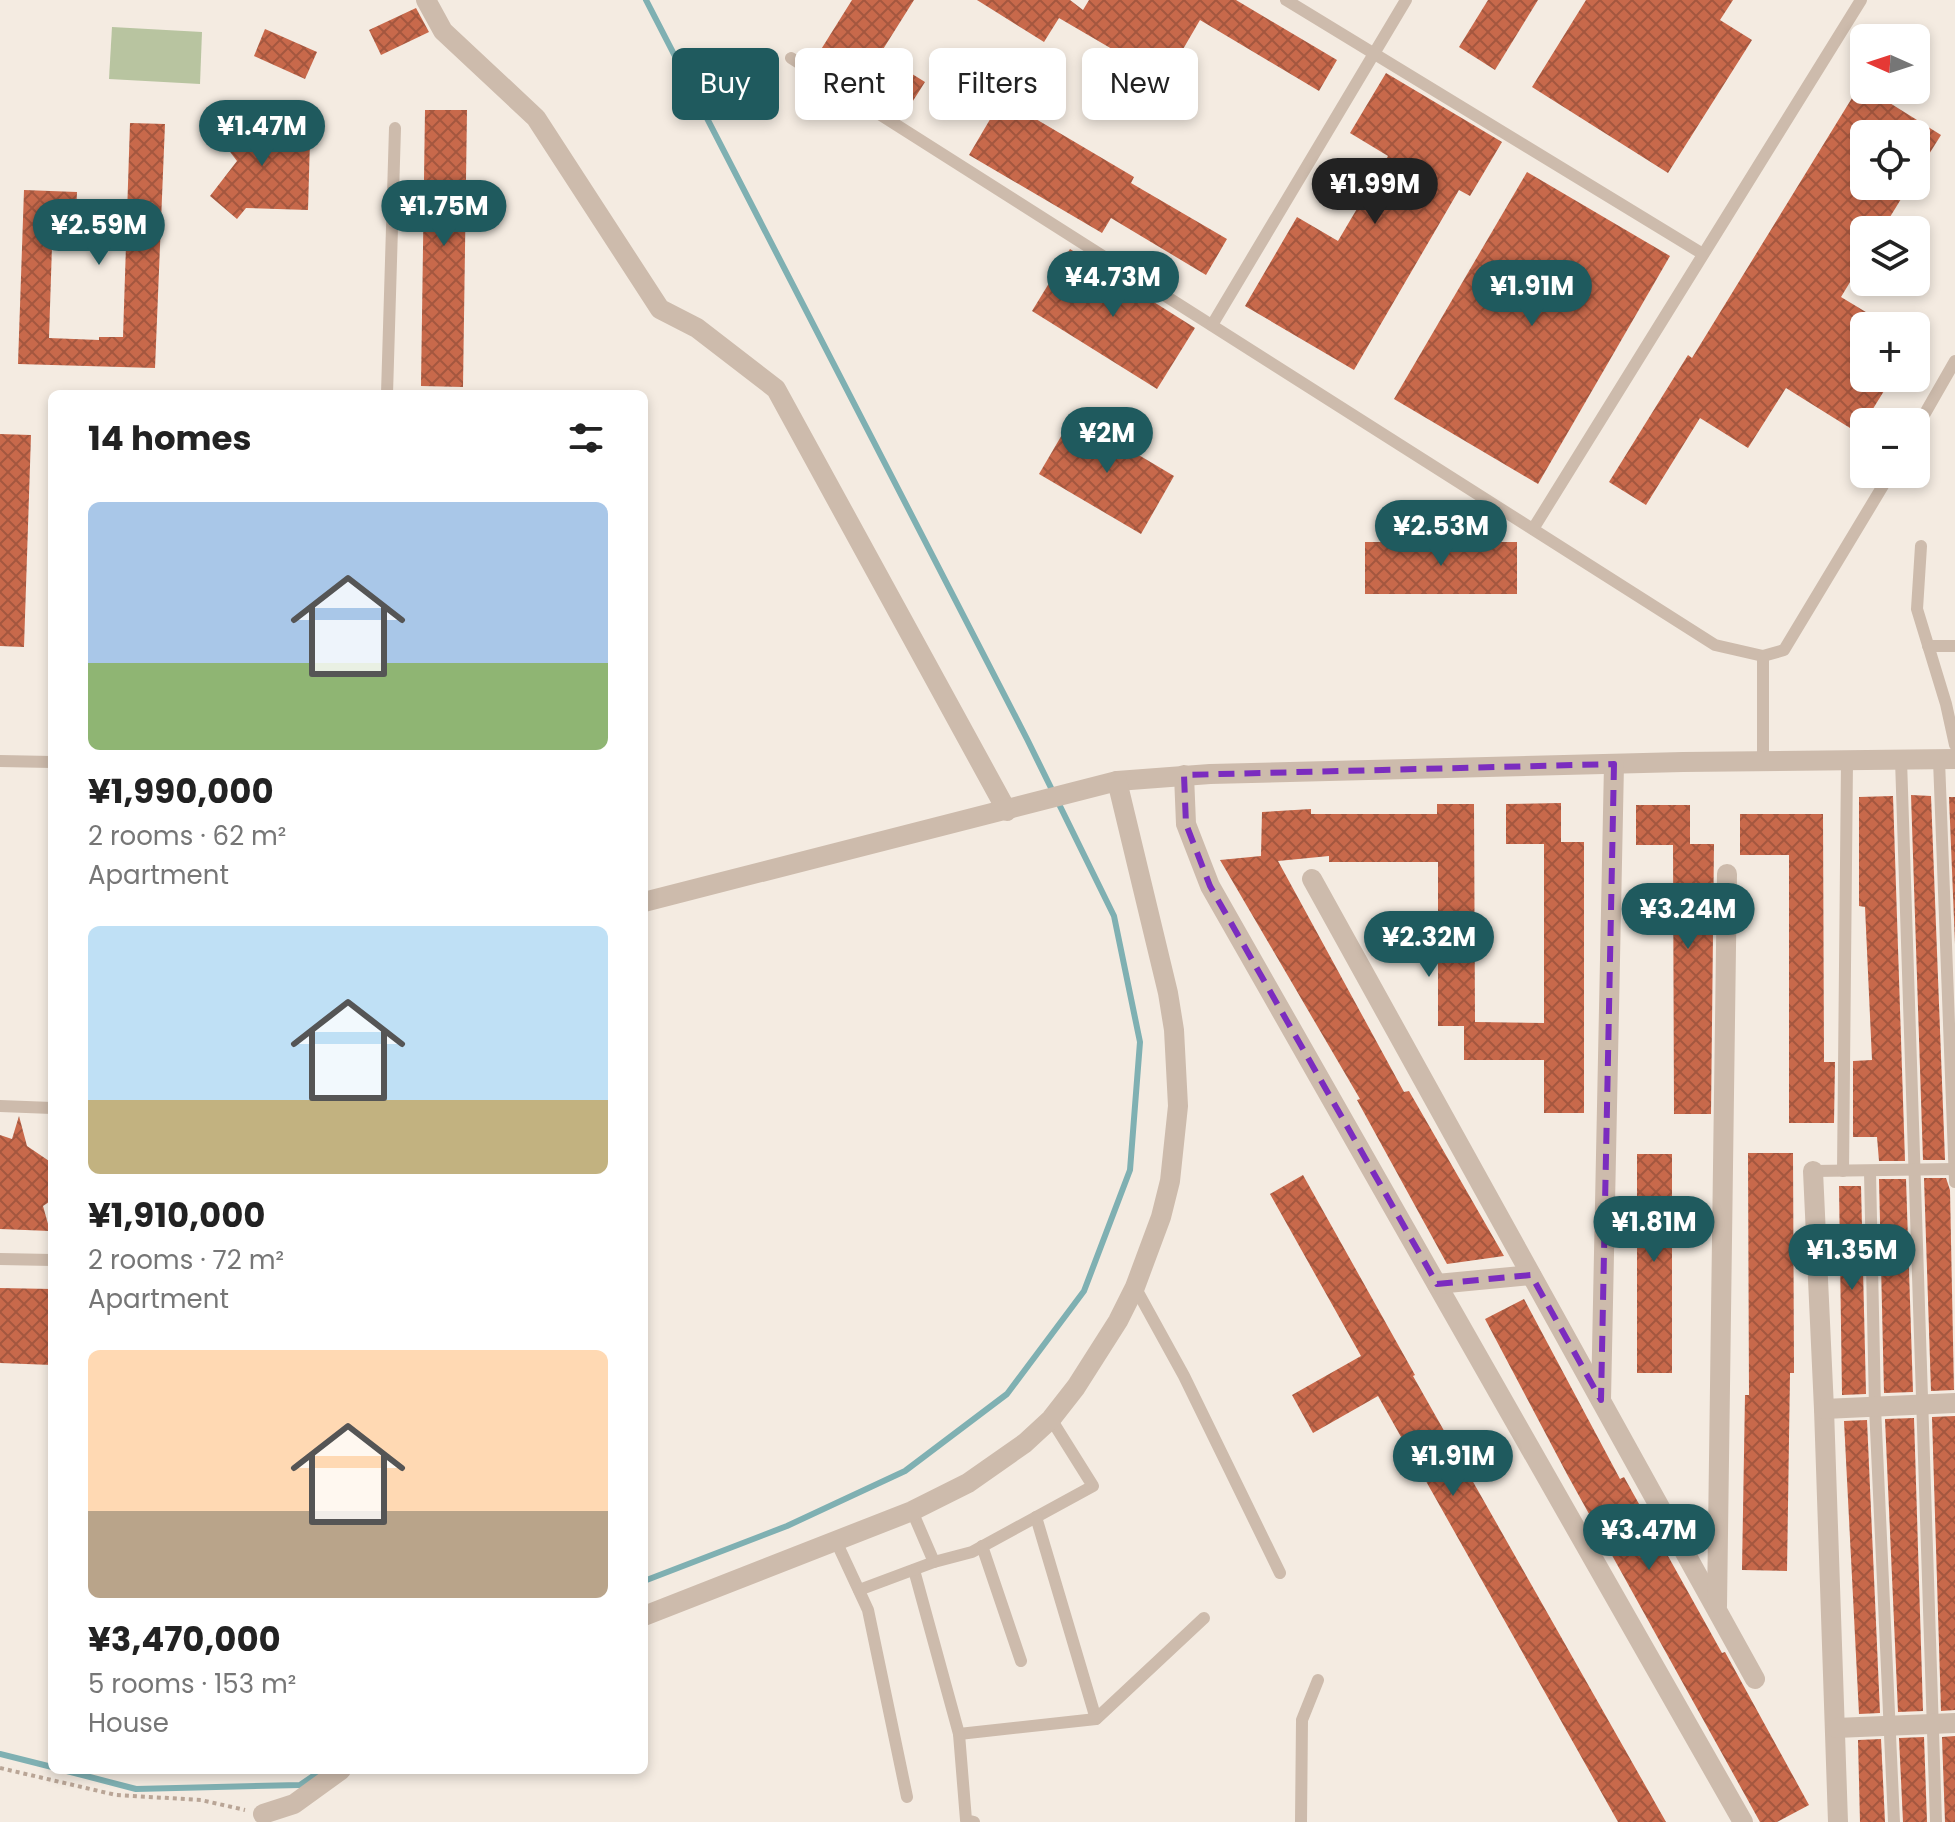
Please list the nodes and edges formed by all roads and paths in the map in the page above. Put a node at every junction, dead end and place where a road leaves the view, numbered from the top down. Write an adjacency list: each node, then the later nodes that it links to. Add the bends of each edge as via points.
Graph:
1 (426, 0): 29 (street, via 443,31 536,118 660,309 697,328 776,389)
2 (1286, 0): 5 (lane)
3 (1406, 0): 5 (lane)
4 (1861, 0): 8 (lane)
5 (1374, 53): 8 (lane); 9 (lane)
6 (791, 58): 9 (lane)
7 (395, 128): 11 (lane)
8 (1703, 254): 14 (lane)
9 (1212, 325): 14 (lane)
10 (1955, 361): 12 (lane)
11 (387, 390)
12 (1928, 408)
13 (1882, 488): 18 (lane, via 1784,650)
14 (1533, 529): 18 (lane, via 1715,645)
15 (1921, 546): 16 (lane, via 1917,609)
16 (1928, 646): 17 (lane); 19 (lane)
17 (1955, 646)
18 (1763, 656): 25 (lane)
19 (1955, 745)
20 (1901, 760): 21 (street); 23 (street); 38 (lane)
21 (1947, 760): 35 (lane)
22 (0, 761): 24 (lane)
23 (1847, 761): 25 (street); 37 (lane)
24 (48, 762)
25 (1763, 762): 26 (street)
26 (1614, 764): 27 (street); 46 (street)
27 (1184, 775): 28 (street); 44 (street, via 1186,824 1210,886)
28 (1117, 781): 29 (street); 45 (street, via 1168,993 1178,1068 1170,1181)
29 (1007, 811): 32 (street)
30 (1727, 874): 60 (street)
31 (1312, 879): 43 (street)
32 (648, 901)
33 (0, 1106): 34 (lane)
34 (48, 1108)
35 (1955, 1169): 38 (lane); 40 (lane)
36 (1813, 1171): 37 (lane); 50 (street)
37 (1843, 1171): 39 (lane)
38 (1913, 1171): 39 (lane); 48 (lane)
39 (1870, 1172): 49 (lane)
40 (1955, 1182)
41 (0, 1259): 42 (lane)
42 (48, 1260)
43 (1531, 1275): 44 (street); 46 (street)
44 (1437, 1284): 78 (street)
45 (1135, 1287): 51 (street); 58 (lane)
46 (1601, 1400): 60 (street)
47 (1955, 1403): 48 (street)
48 (1922, 1405): 49 (street); 68 (lane)
49 (1875, 1407): 50 (street); 69 (lane)
50 (1824, 1409): 70 (street)
51 (1051, 1419): 52 (street, via 968,1483); 53 (lane, via 1093,1486)
52 (912, 1511): 54 (street); 56 (lane)
53 (1036, 1517): 55 (lane); 66 (lane)
54 (835, 1539): 59 (lane); 61 (street)
55 (982, 1546): 56 (lane); 63 (lane)
56 (934, 1562): 57 (lane)
57 (914, 1570): 59 (lane); 71 (lane)
58 (1280, 1573)
59 (859, 1590): 74 (lane, via 868,1610)
60 (1717, 1610): 64 (street)
61 (648, 1614)
62 (1204, 1618): 66 (lane)
63 (1021, 1661)
64 (1755, 1679)
65 (1318, 1680): 77 (lane, via 1302,1720)
66 (1096, 1719): 71 (lane)
67 (1955, 1723): 68 (street)
68 (1934, 1724): 69 (street); 81 (lane)
69 (1891, 1726): 70 (street); 80 (lane)
70 (1836, 1728): 79 (street)
71 (959, 1734): 76 (lane, via 966,1820)
72 (0, 1768): 75 (path, via 116,1795 201,1800)
73 (335, 1774): 75 (street, via 294,1804)
74 (907, 1797)
75 (263, 1814)
76 (974, 1822)
77 (1301, 1822)
78 (1743, 1822)
79 (1838, 1822)
80 (1894, 1822)
81 (1936, 1822)

